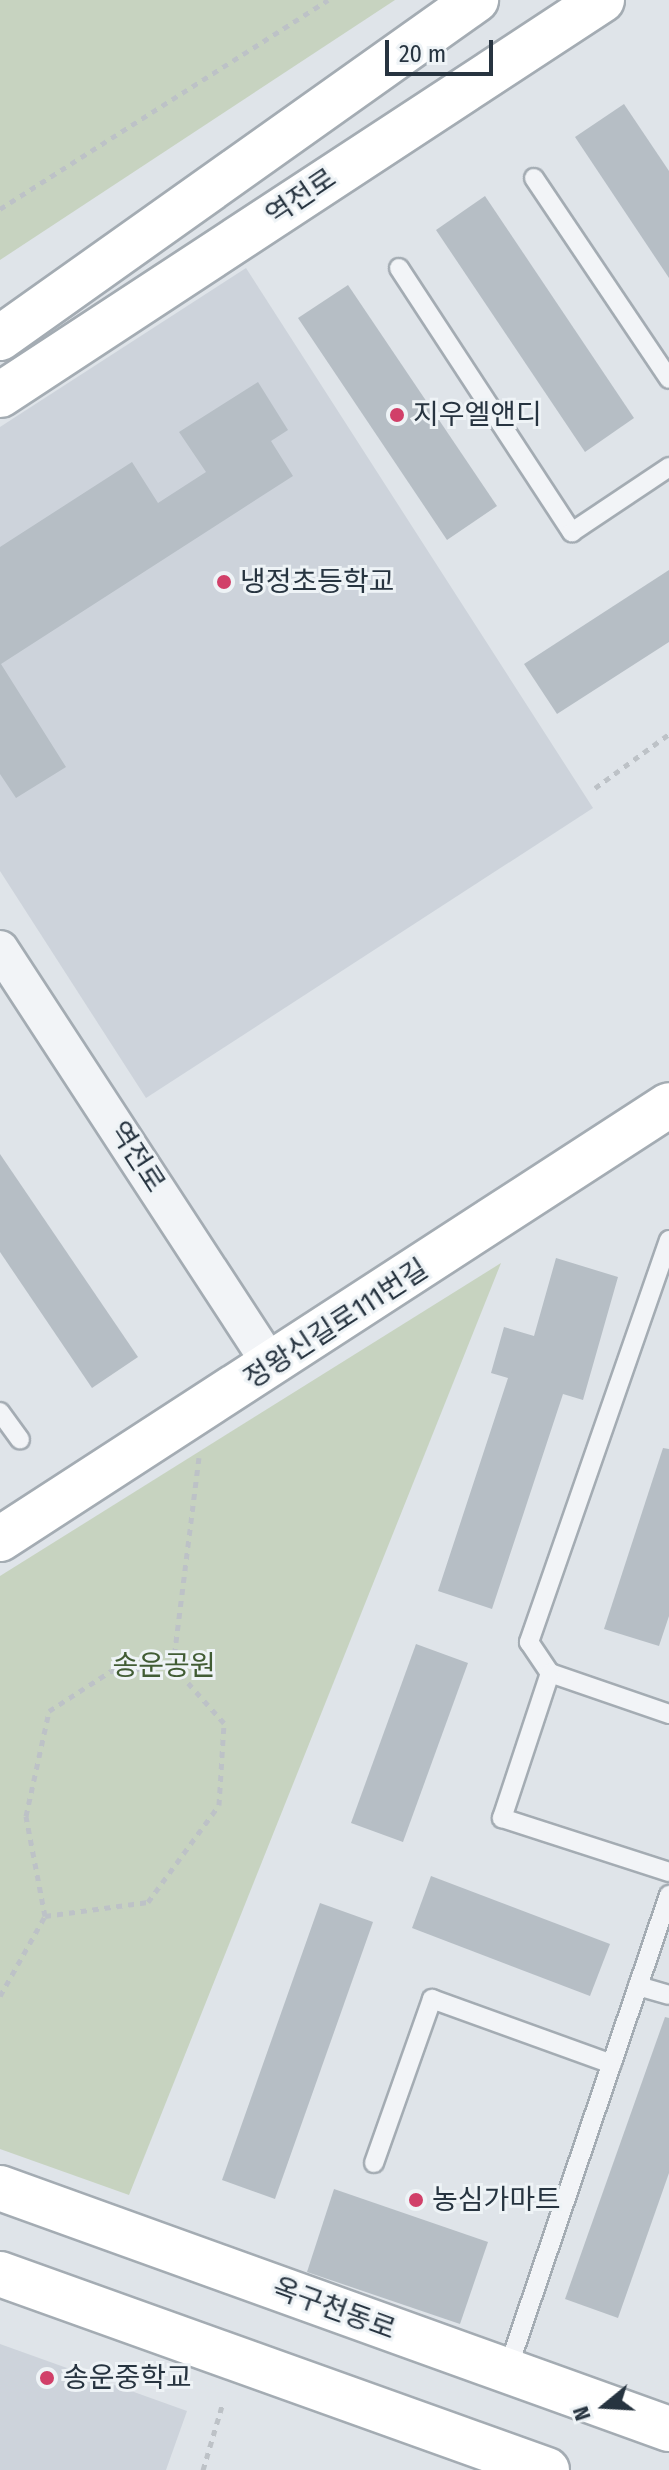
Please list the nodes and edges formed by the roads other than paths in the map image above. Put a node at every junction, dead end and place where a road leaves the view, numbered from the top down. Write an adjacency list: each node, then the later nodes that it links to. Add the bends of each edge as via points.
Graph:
1 (476, 0): 5 (street, 역전로)
2 (602, 0): 7 (street, 역전로)
3 (534, 178): 6 (lane)
4 (399, 268): 8 (lane, via 572,532)
5 (0, 338)
6 (669, 379)
7 (0, 395)
8 (669, 467)
9 (0, 949): 12 (street, 역전로)
10 (669, 1105): 12 (street, 정왕신길로111번길)
11 (669, 1240): 16 (lane, via 529,1642)
12 (272, 1366): 15 (street, 정왕신길로111번길)
13 (0, 1412): 14 (lane)
14 (20, 1440)
15 (0, 1539)
16 (550, 1673): 17 (lane); 18 (lane, via 502,1818)
17 (669, 1714)
18 (669, 1872)
19 (669, 1895): 20 (lane)
20 (638, 1986): 21 (lane); 22 (lane)
21 (669, 1995)
22 (612, 2064): 23 (lane, via 432,1999); 26 (lane)
23 (374, 2163)
24 (0, 2188): 26 (street, 옥구천동로)
25 (0, 2274): 28 (street)
26 (507, 2371): 27 (street, 옥구천동로)
27 (669, 2429)
28 (526, 2466)

